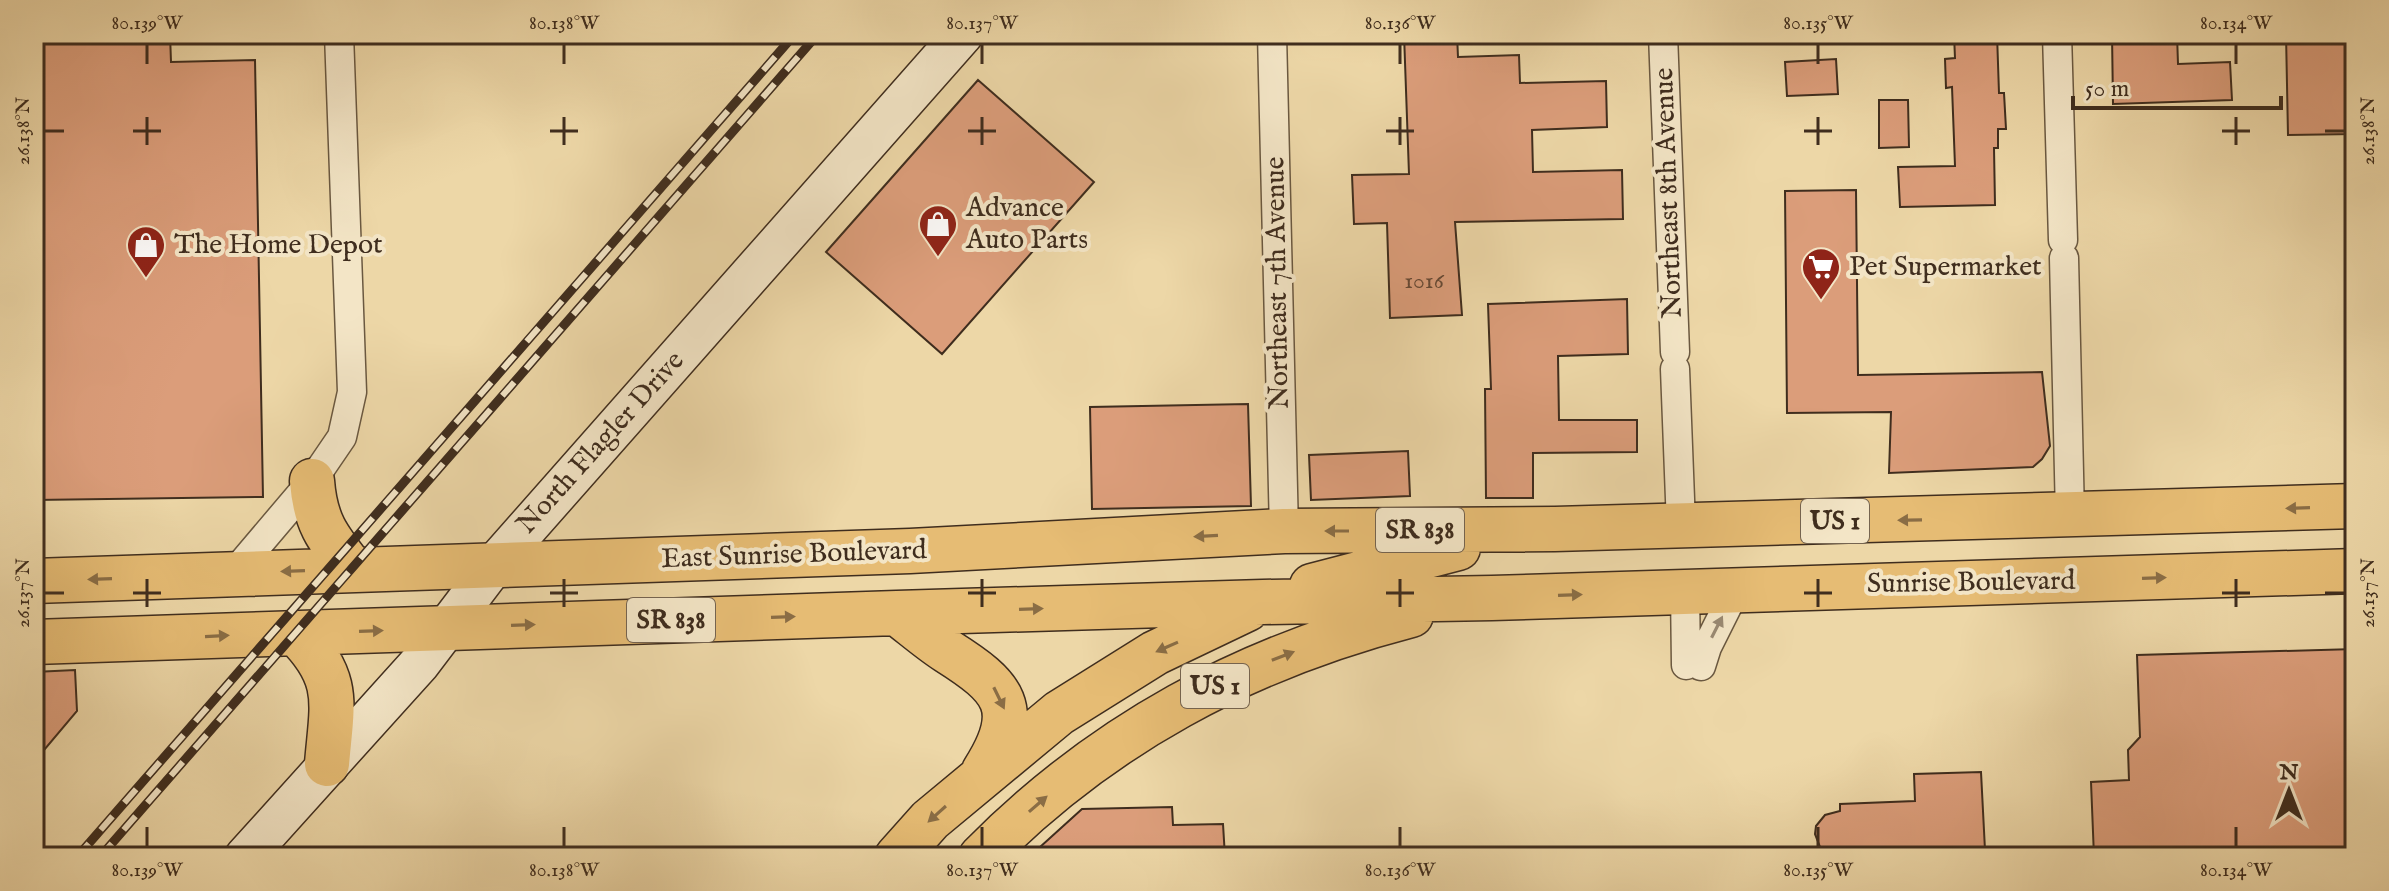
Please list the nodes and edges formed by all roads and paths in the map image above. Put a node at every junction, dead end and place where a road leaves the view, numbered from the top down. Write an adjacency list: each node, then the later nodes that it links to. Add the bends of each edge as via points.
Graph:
1 (339, 34): 6 (street, via 352,392 342,437)
2 (963, 34): 13 (street, North Flagler Drive)
3 (1272, 34): 12 (street, Northeast 7th Avenue)
4 (1663, 34): 10 (street, Northeast 8th Avenue)
5 (2057, 34): 9 (street)
6 (312, 481): 14 (main road, via 320,524); 16 (street)
7 (2355, 506): 8 (main road, US 1, one-way to 8)
8 (2163, 512): 9 (main road, US 1); 18 (main road, via 2106,545)
9 (2070, 516): 10 (main road, US 1, one-way to 10)
10 (1681, 525): 11 (main road, US 1)
11 (1555, 529): 12 (main road, East Sunrise Boulevard / SR 838, one-way to 12); 22 (main road, via 1396,562)
12 (1284, 531): 13 (main road, East Sunrise Boulevard / SR 838, one-way to 13, via 910,551)
13 (495, 564): 14 (main road, East Sunrise Boulevard / SR 838); 24 (street, North Flagler Drive)
14 (352, 569): 16 (main road, East Sunrise Boulevard / SR 838, one-way to 16)
15 (2355, 571): 18 (main road, Sunrise Boulevard / US 1, one-way to 15)
16 (234, 573): 17 (main road, East Sunrise Boulevard / SR 838, one-way to 17); 26 (main road, via 203,600)
17 (34, 581)
18 (2076, 581): 19 (main road, Sunrise Boulevard / US 1)
19 (1736, 589): 20 (main road, Sunrise Boulevard / US 1); 20 (street, one-way to 19, via 1693,666)
20 (1685, 590): 21 (main road, Sunrise Boulevard / US 1, one-way to 20)
21 (1492, 598): 22 (main road, SR 838); 32 (main road, US 1, one-way to 21, via 1043,799 1182,702 1332,637)
22 (1263, 602): 23 (main road, SR 838, one-way to 22); 29 (main road, US 1, one-way to 29, via 1155,653 1101,686)
23 (897, 613): 24 (main road, SR 838, one-way to 23); 29 (main road, one-way to 29, via 971,665 999,693 1005,728)
24 (445, 628): 25 (main road, SR 838, one-way to 24); 28 (street, North Flagler Drive, via 420,663)
25 (296, 633): 26 (main road, SR 838, one-way to 25); 28 (main road, via 329,678)
26 (139, 638): 27 (main road, SR 838)
27 (34, 642)
28 (327, 764): 30 (street, North Flagler Drive)
29 (981, 776): 31 (main road, US 1, one-way to 31)
30 (245, 857)
31 (897, 857)
32 (981, 857)

